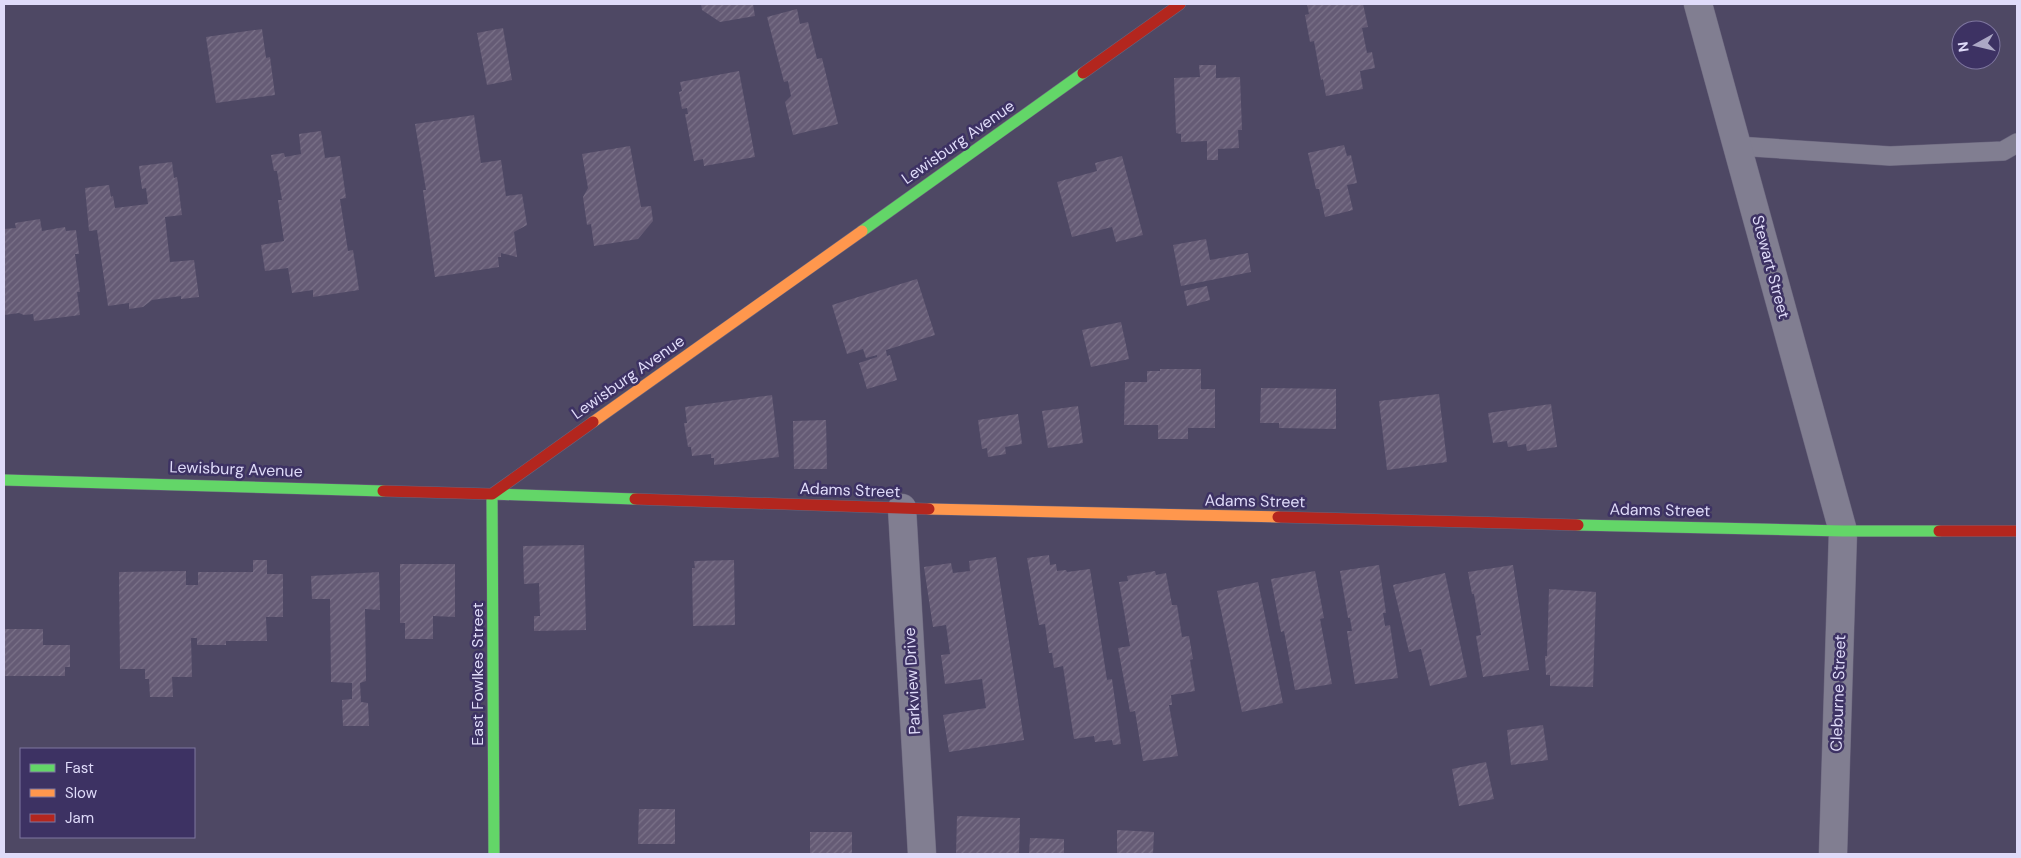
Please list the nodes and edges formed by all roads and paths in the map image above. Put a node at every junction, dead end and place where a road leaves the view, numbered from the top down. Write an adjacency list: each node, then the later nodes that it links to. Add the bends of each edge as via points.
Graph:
1 (1180, 4): 6 (street, Lewisburg Avenue)
2 (1698, 4): 4 (street, Stewart Street)
3 (2017, 143): 4 (lane, via 2003,151 1890,156)
4 (1738, 146): 8 (street, Stewart Street)
5 (4, 480): 6 (street, Lewisburg Avenue)
6 (492, 494): 7 (street, Adams Street); 10 (street, East Fowlkes Street)
7 (902, 508): 8 (street, Adams Street); 11 (street, Parkview Drive)
8 (1843, 531): 9 (street, Adams Street); 12 (street, Cleburne Street)
9 (2017, 531)
10 (494, 854)
11 (922, 854)
12 (1833, 854)

